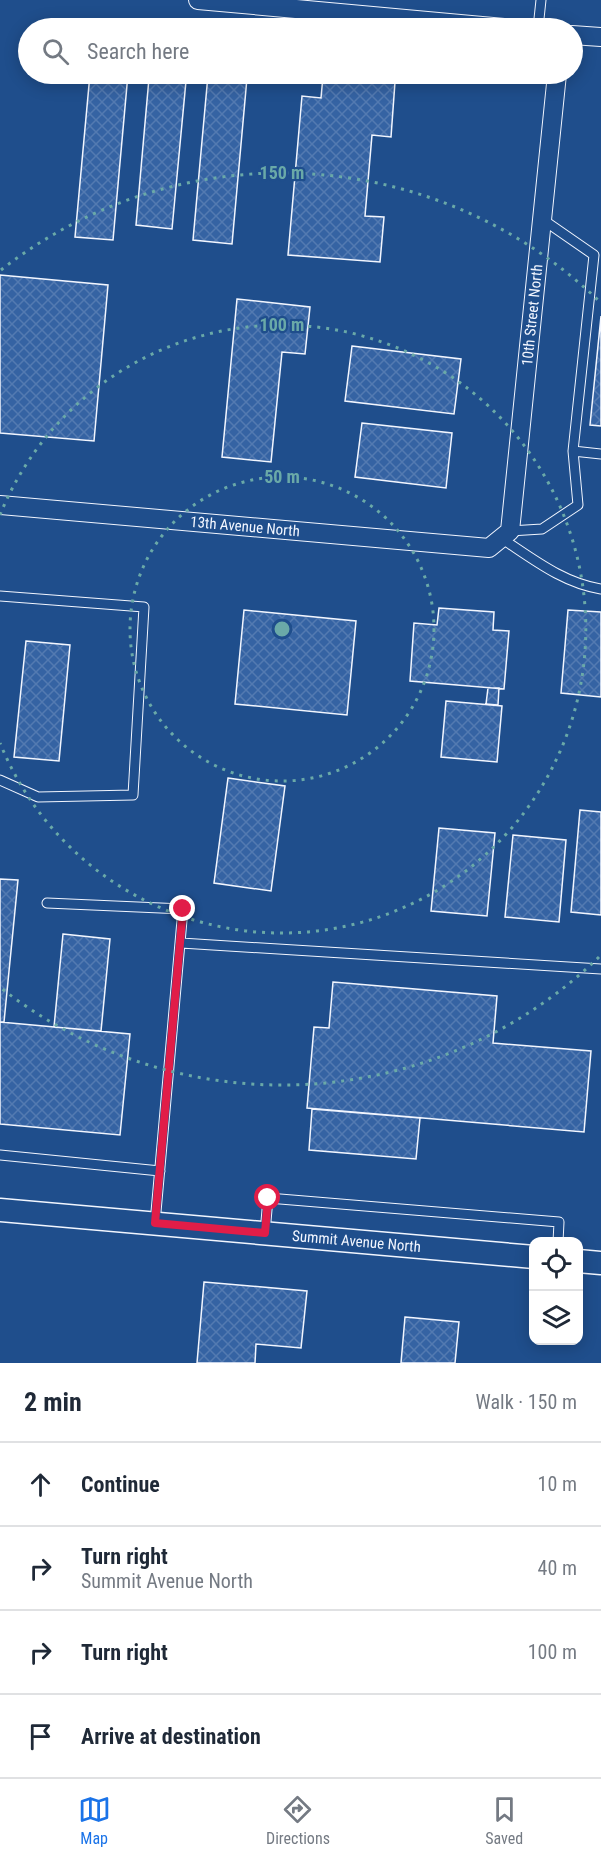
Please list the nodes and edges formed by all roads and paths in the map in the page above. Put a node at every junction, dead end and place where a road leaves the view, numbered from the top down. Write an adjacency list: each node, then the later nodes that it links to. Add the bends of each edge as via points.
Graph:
1 (198, 0): 3 (street)
2 (541, 0): 4 (lane)
3 (395, 18)
4 (539, 18)
5 (583, 36): 6 (street)
6 (601, 37)
7 (556, 84): 8 (street, 10th Street North)
8 (542, 219): 9 (lane); 13 (street, 10th Street North)
9 (598, 255): 10 (lane)
10 (573, 451): 11 (lane); 13 (lane, via 578,505 542,529)
11 (601, 454)
12 (0, 506): 13 (street, 13th Avenue North)
13 (500, 539): 14 (lane, via 581,586)
14 (601, 589)
15 (0, 596): 16 (lane, via 144,607 133,795 38,797)
16 (0, 780)
17 (47, 903): 18 (lane, via 183,909)
18 (181, 943): 19 (lane); 21 (lane)
19 (601, 969)
20 (0, 1155): 21 (lane)
21 (160, 1171): 23 (lane)
22 (0, 1210): 23 (street, Summit Avenue North)
23 (155, 1223): 24 (street, Summit Avenue North)
24 (265, 1233): 25 (lane, via 268,1198 560,1222); 26 (street, Summit Avenue North)
25 (558, 1237)
26 (529, 1257)
27 (583, 1261): 28 (street)
28 (601, 1263)

